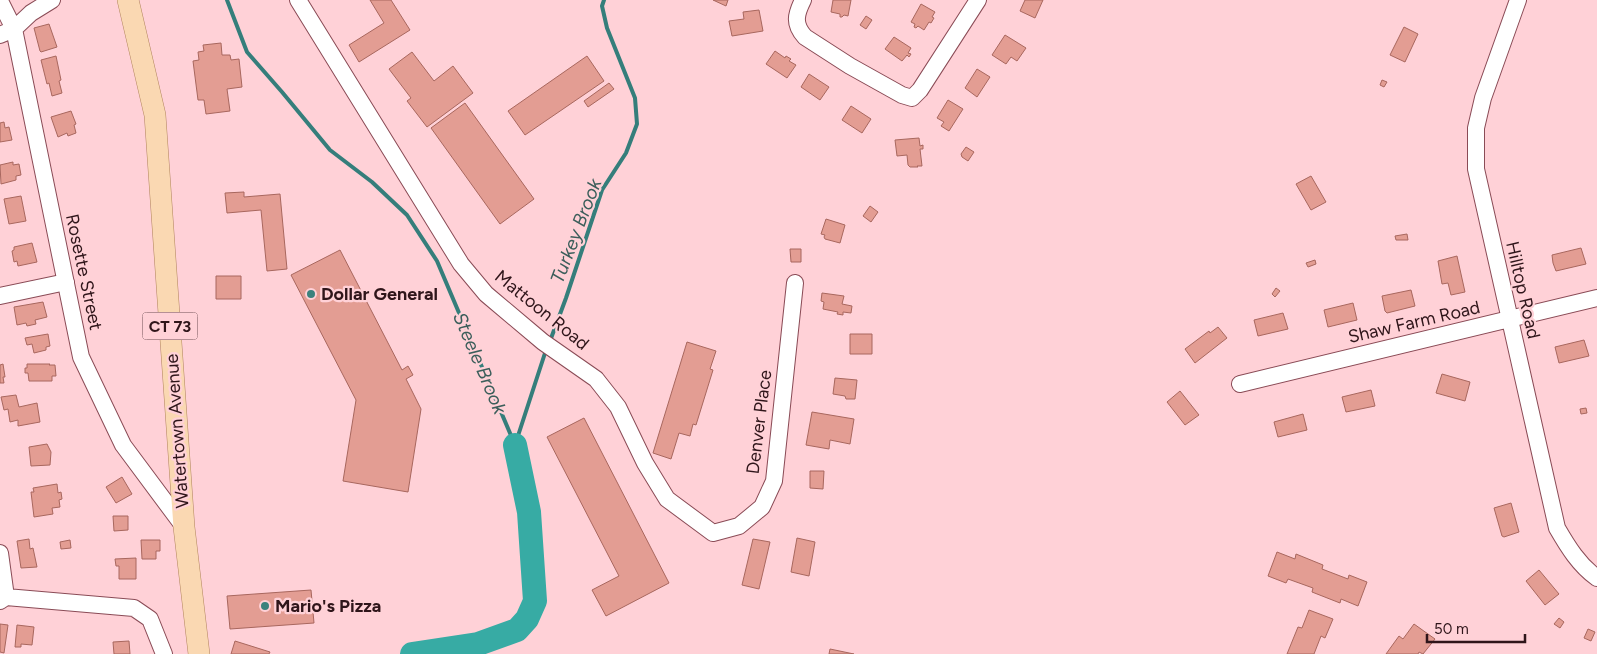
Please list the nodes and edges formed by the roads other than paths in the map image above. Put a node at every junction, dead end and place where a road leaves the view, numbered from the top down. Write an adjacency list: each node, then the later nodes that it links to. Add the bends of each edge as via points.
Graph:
1 (52, 0): 8 (street)
2 (128, 0): 15 (main road, Watertown Avenue / CT 73, via 154,115)
3 (298, 0): 16 (street, Mattoon Road, via 461,264 486,294 596,380 618,407 645,463 668,499)
4 (803, 0): 5 (street, via 797,21 805,37 850,66 912,98)
5 (978, 0)
6 (1518, 0): 13 (street, Hilltop Road, via 1483,98 1476,128 1476,169)
7 (0, 1): 8 (street, Rosette Street)
8 (7, 32): 9 (street, Rosette Street)
9 (66, 282): 11 (street); 15 (street, Rosette Street, via 81,357 123,445)
10 (795, 283): 16 (street, Denver Place, via 774,481 762,507 739,526)
11 (0, 296)
12 (1597, 298): 13 (street, Shaw Farm Road)
13 (1509, 320): 14 (street, Shaw Farm Road); 18 (street, Hilltop Road, via 1557,528 1570,551)
14 (1240, 384)
15 (184, 527): 21 (main road, Watertown Avenue / CT 73)
16 (713, 533)
17 (0, 553): 19 (street)
18 (1597, 578)
19 (3, 599): 20 (street, via 134,608 150,619)
20 (164, 654)
21 (199, 654)

